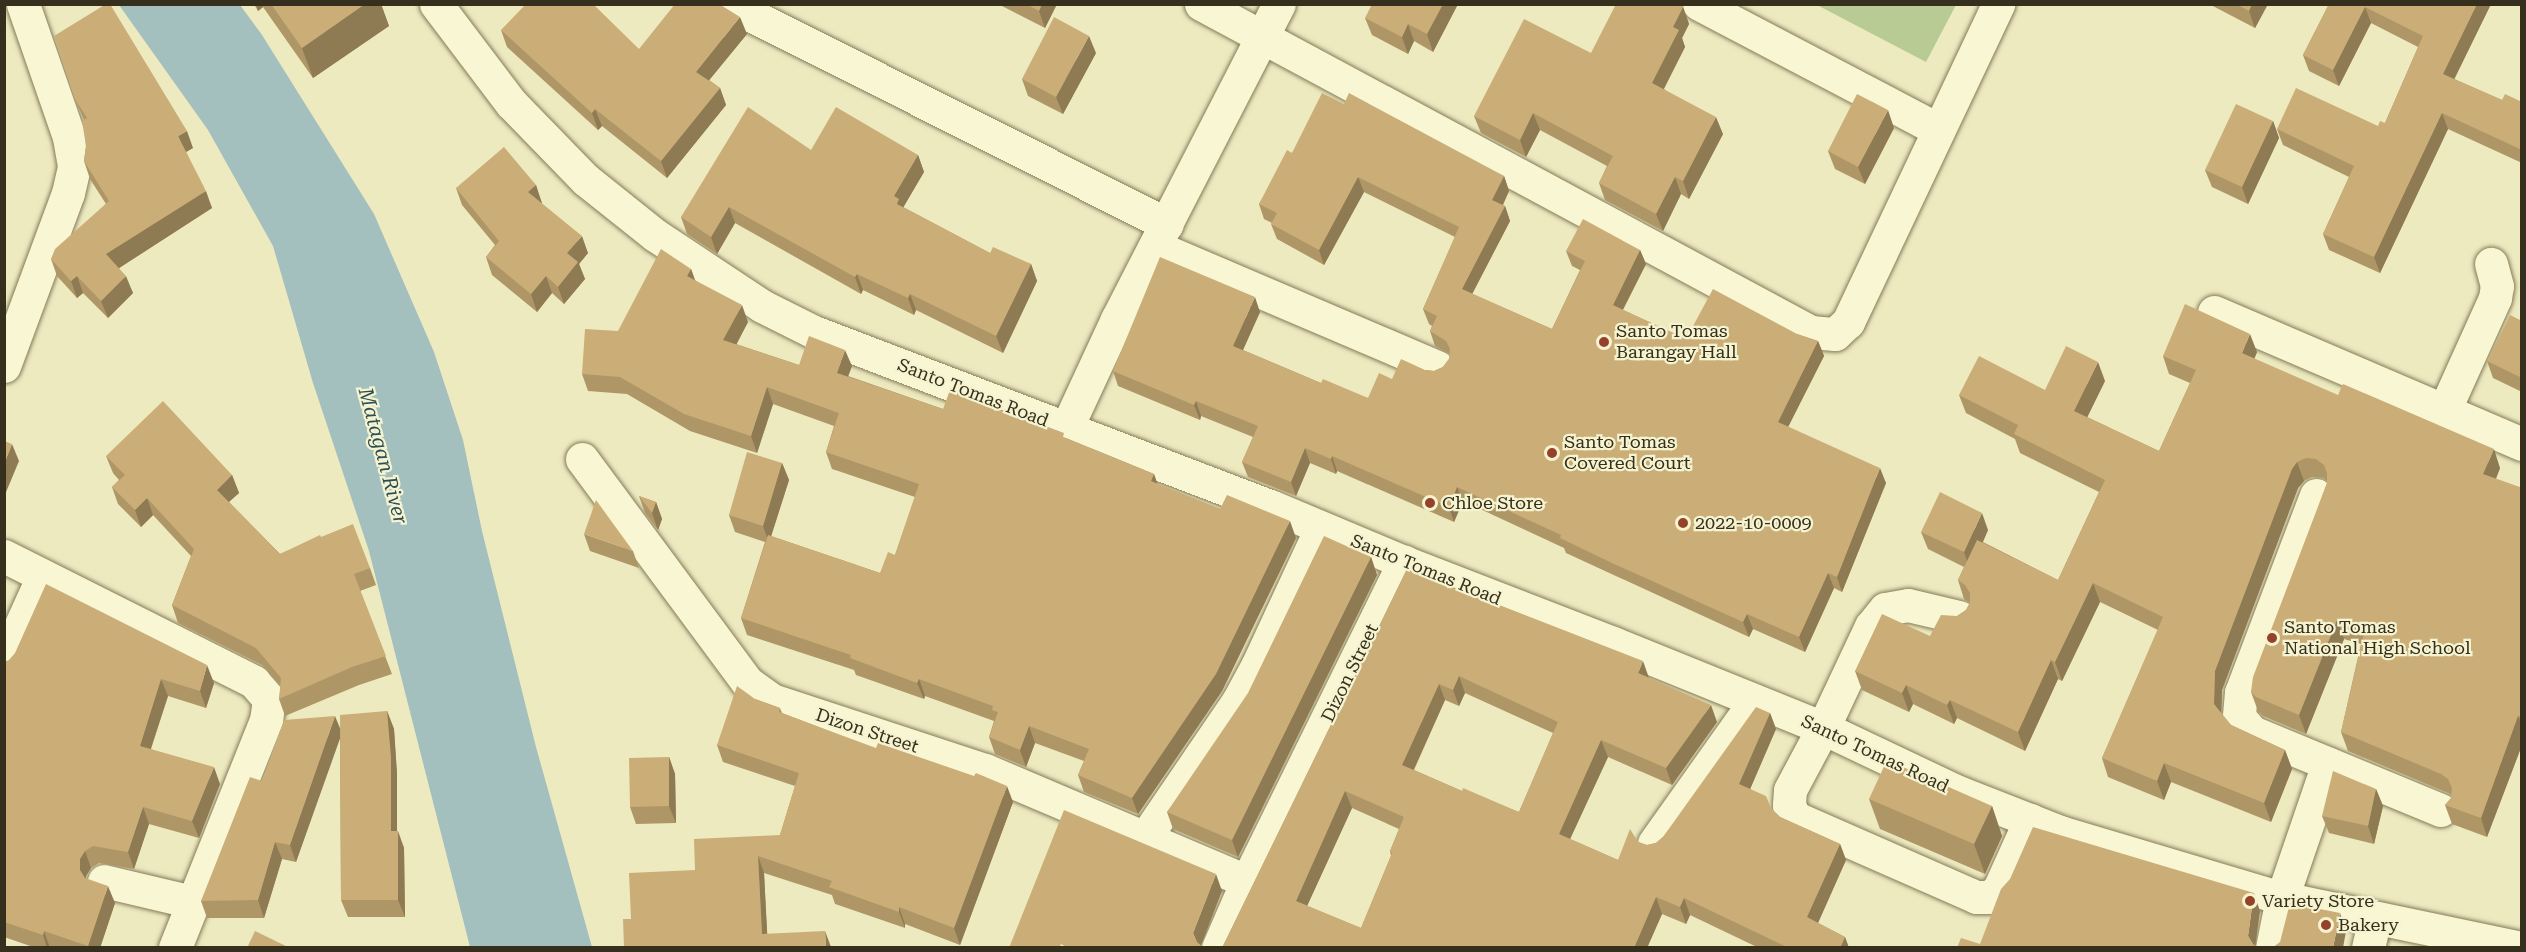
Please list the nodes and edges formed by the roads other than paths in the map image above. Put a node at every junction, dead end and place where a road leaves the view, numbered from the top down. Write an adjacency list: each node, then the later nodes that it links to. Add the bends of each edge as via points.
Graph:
1 (23, 4): 14 (street, via 69,136 74,166)
2 (436, 4): 17 (street, Santo Tomas Road, via 511,103 586,180 655,235 762,306 814,332)
3 (729, 4): 11 (street)
4 (1201, 4): 9 (street)
5 (1279, 4): 9 (street)
6 (1699, 4): 8 (street)
7 (1998, 4): 10 (street)
8 (1740, 14): 10 (street)
9 (1263, 38): 10 (street, via 1811,332 1835,334 1848,322); 11 (street)
10 (1937, 129)
11 (1161, 235): 15 (street); 17 (street)
12 (2491, 264): 16 (street, via 2497,286 2495,298)
13 (2214, 312): 16 (street)
14 (4, 366)
15 (1437, 367)
16 (2444, 411): 18 (street)
17 (1066, 429): 21 (street, Santo Tomas Road)
18 (2522, 444)
19 (582, 459): 32 (street, Dizon Street, via 747,682 772,699 985,770)
20 (2316, 495): 29 (street, via 2241,692 2239,717 2252,732)
21 (1322, 528): 23 (street, Santo Tomas Road); 32 (street, via 1238,701)
22 (4, 556): 24 (street)
23 (1404, 562): 27 (street, Santo Tomas Road); 35 (street, Dizon Street)
24 (43, 576): 26 (street); 37 (street, via 254,682 269,699 266,720)
25 (1959, 617): 28 (street, via 1908,605 1885,609 1871,626)
26 (4, 662)
27 (1755, 701): 28 (street, Santo Tomas Road); 33 (street)
28 (1823, 728): 31 (street, Santo Tomas Road, via 1958,792); 31 (street, via 1790,790 1788,805 1794,817 1976,897 1990,897 1999,889)
29 (2328, 764): 30 (street); 36 (street)
30 (2440, 810)
31 (2030, 820): 36 (street, Santo Tomas Road)
32 (1146, 836): 35 (street, Dizon Street)
33 (1654, 843)
34 (104, 881): 37 (street)
35 (1247, 881): 42 (street, Dizon Street)
36 (2282, 898): 38 (street, Santo Tomas Road); 43 (street)
37 (193, 902): 41 (street)
38 (2372, 933): 39 (street, Santo Tomas Road)
39 (2462, 942): 40 (street, Santo Tomas Road)
40 (2520, 944)
41 (175, 948)
42 (1218, 948)
43 (2272, 948)

